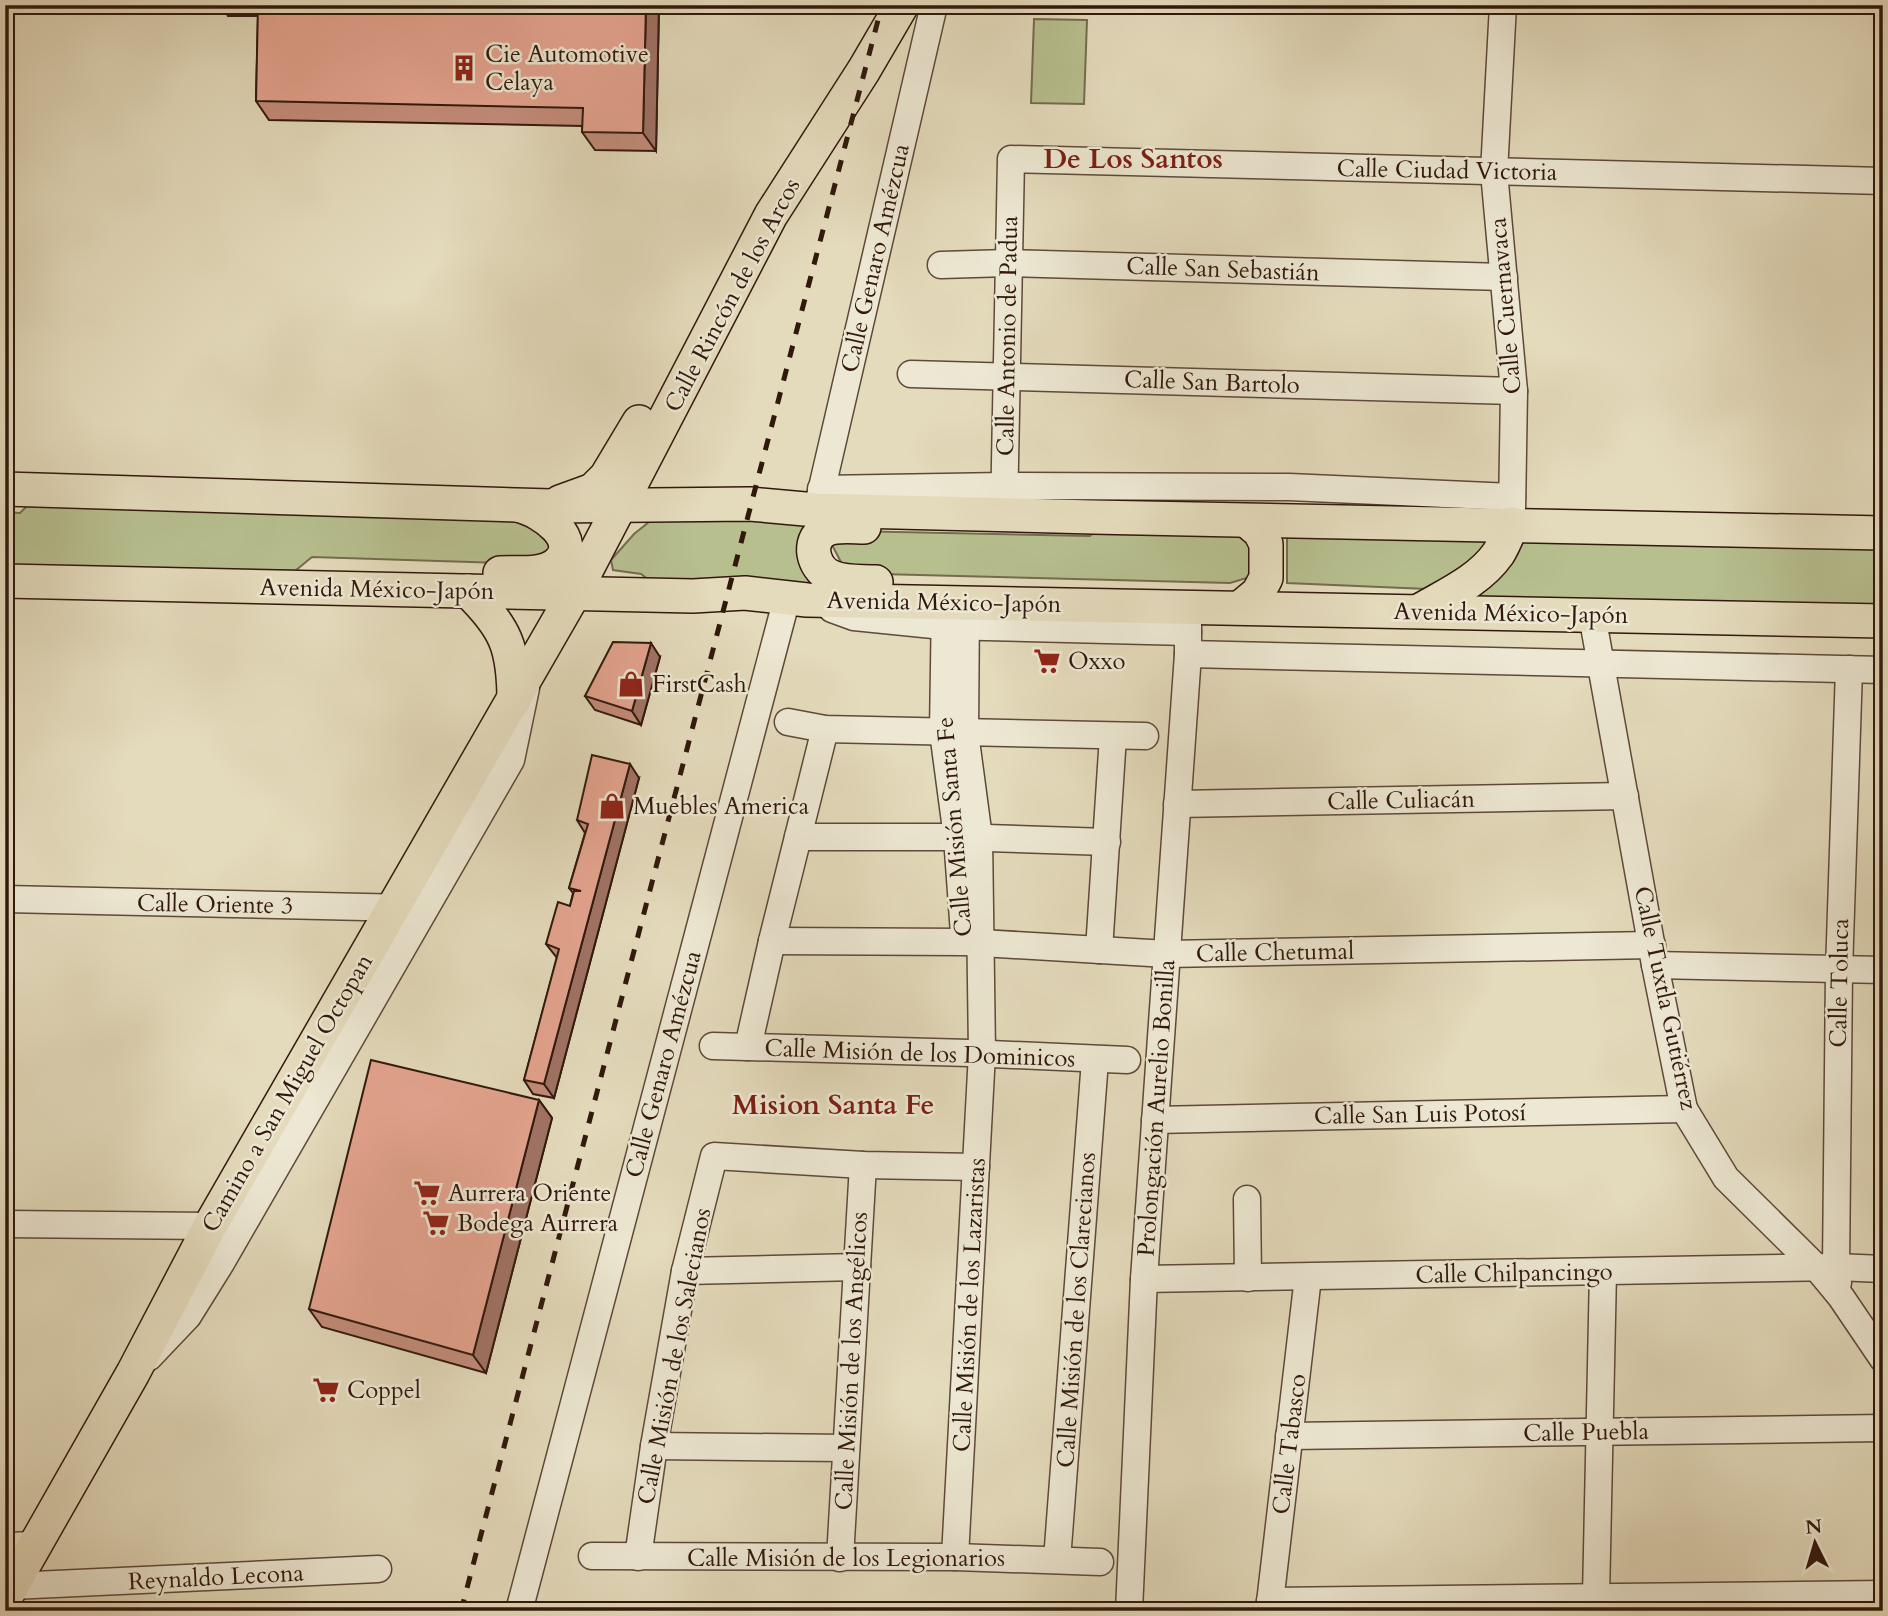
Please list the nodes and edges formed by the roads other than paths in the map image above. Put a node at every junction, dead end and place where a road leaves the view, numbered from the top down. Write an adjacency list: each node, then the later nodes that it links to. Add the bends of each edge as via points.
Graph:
1 (902, 5): 7 (main road, Calle Rincón de los Arcos, via 771,215)
2 (934, 5): 15 (street, Calle Genaro Amézcua)
3 (1503, 5): 5 (street, Calle Cuernavaca)
4 (1011, 159): 5 (street, Calle Ciudad Victoria); 8 (street, Calle Antonio de Padua)
5 (1494, 172): 6 (street, Calle Ciudad Victoria); 10 (street, Calle Cuernavaca)
6 (1883, 181)
7 (748, 261): 18 (main road, via 719,279 607,477 593,490); 19 (main road, Calle Rincón de los Arcos)
8 (1008, 263): 9 (street, Calle San Sebastián); 10 (street, Calle San Sebastián); 12 (street, Calle Antonio de Padua)
9 (941, 265)
10 (1504, 277): 13 (street, Calle Cuernavaca)
11 (911, 374): 12 (street, Calle San Bartolo)
12 (1005, 376): 13 (street, Calle San Bartolo); 16 (street, Calle Antonio de Padua)
13 (1514, 391): 20 (street, Calle Cuernavaca)
14 (5, 489): 17 (main road)
15 (819, 499): 16 (main road); 19 (main road)
16 (1004, 500): 20 (street, via 1289,487); 21 (main road)
17 (510, 504): 18 (main road); 25 (main road, via 550,520 564,538 564,553 557,564 539,572 357,578)
18 (551, 506): 19 (main road)
19 (619, 507): 27 (main road, Calle Rincón de los Arcos)
20 (1512, 510): 22 (main road); 23 (main road); 31 (main road, via 1500,552 1486,569)
21 (1093, 517): 22 (main road); 29 (main road, via 1034,526 834,527 821,532 814,544 819,569 833,578 1030,586)
22 (1247, 520): 30 (main road, via 1266,544 1266,578 1258,593)
23 (1883, 533)
24 (5, 581): 25 (main road, Avenida México-Japón)
25 (303, 587): 26 (main road, Avenida México-Japón)
26 (468, 591): 27 (main road, Avenida México-Japón); 39 (main road, via 491,614 506,641)
27 (576, 592): 28 (main road, Avenida México-Japón, via 745,593); 39 (main road, Camino a San Miguel Octopan)
28 (797, 599): 32 (main road, Avenida México-Japón); 98 (street, Calle Genaro Amézcua)
29 (1087, 604): 32 (main road, Avenida México-Japón); 35 (main road, Avenida México-Japón)
30 (1241, 607): 31 (main road, Avenida México-Japón); 35 (main road, Avenida México-Japón)
31 (1419, 611): 33 (main road, Avenida México-Japón)
32 (955, 614): 35 (street); 42 (street, Calle Misión Santa Fe)
33 (1592, 615): 34 (main road, Avenida México-Japón); 36 (street, Calle Tuxtla Gutiérrez)
34 (1883, 621)
35 (1188, 631): 36 (street); 46 (street, Prolongación Aurelio Bonilla)
36 (1601, 663): 37 (street); 45 (street, Calle Tuxtla Gutiérrez)
37 (1849, 669): 38 (street); 57 (street, Calle Toluca)
38 (1883, 670)
39 (521, 688): 51 (main road, Camino a San Miguel Octopan)
40 (788, 722): 41 (street)
41 (825, 729): 42 (street); 47 (street)
42 (954, 732): 43 (street); 48 (street, Calle Misión Santa Fe)
43 (1113, 736): 44 (street); 49 (street)
44 (1145, 736)
45 (1625, 796): 46 (street, Calle Culiacán); 56 (street, Calle Tuxtla Gutiérrez)
46 (1177, 804): 55 (street, Prolongación Aurelio Bonilla)
47 (798, 837): 48 (street); 52 (street)
48 (968, 838): 49 (street); 53 (street, Calle Misión Santa Fe)
49 (1107, 842): 54 (street)
50 (5, 899): 51 (street, Calle Oriente 3)
51 (410, 908): 70 (main road, Camino a San Miguel Octopan); 80 (street, via 265,1190 188,1316)
52 (772, 941): 53 (street, Calle Chetumal); 60 (street)
53 (972, 943): 54 (street, Calle Chetumal); 61 (street, Calle Misión Santa Fe)
54 (1099, 950): 55 (street, Calle Chetumal)
55 (1167, 954): 56 (street, Calle Chetumal); 65 (street, Prolongación Aurelio Bonilla)
56 (1654, 955): 57 (street, Calle Chetumal); 64 (street, Calle Tuxtla Gutiérrez)
57 (1839, 969): 58 (street, Calle Chetumal); 72 (street, Calle Toluca)
58 (1883, 970)
59 (713, 1046): 60 (street, Calle Misión de los Dominicos)
60 (748, 1047): 61 (street, Calle Misión de los Dominicos)
61 (976, 1053): 62 (street, Calle Misión de los Dominicos); 67 (street, Calle Misión de los Lazaristas)
62 (1095, 1060): 63 (street, Calle Misión de los Dominicos); 91 (street, Calle Misión de los Clarecianos)
63 (1127, 1060)
64 (1684, 1109): 65 (street, Calle San Luis Potosí); 72 (street, Calle Tuxtla Gutiérrez, via 1726,1178)
65 (1155, 1120): 78 (street, Prolongación Aurelio Bonilla)
66 (863, 1164): 67 (street); 71 (street, Calle Misión de los Angélicos); 74 (street, Calle Misión de los Salecianos, via 714,1156)
67 (968, 1166): 89 (street, Calle Misión de los Lazaristas)
68 (1247, 1199): 77 (street)
69 (5, 1224): 70 (street)
70 (210, 1226): 80 (main road, Camino a San Miguel Octopan)
71 (857, 1267): 74 (street); 85 (street, Calle Misión de los Angélicos)
72 (1826, 1268): 73 (street, Calle Chilpancingo); 75 (street, Calle Chilpancingo); 79 (street, Calle Tuxtla Gutiérrez)
73 (1883, 1269)
74 (685, 1271): 84 (street, Calle Misión de los Salecianos)
75 (1603, 1272): 76 (street, Calle Chilpancingo); 82 (street)
76 (1308, 1277): 77 (street, Calle Chilpancingo); 83 (street, Calle Tabasco)
77 (1248, 1278): 78 (street, Calle Chilpancingo)
78 (1144, 1279): 99 (street, Prolongación Aurelio Bonilla)
79 (1883, 1359)
80 (133, 1373): 86 (main road, Camino a San Miguel Octopan)
81 (1883, 1428): 82 (street, Calle Puebla)
82 (1598, 1432): 83 (street, Calle Puebla); 96 (street)
83 (1289, 1436): 97 (street, Calle Tabasco)
84 (654, 1446): 85 (street); 88 (street, Calle Misión de los Salecianos)
85 (846, 1448): 90 (street, Calle Misión de los Angélicos)
86 (20, 1546): 94 (main road, Camino a San Miguel Octopan)
87 (592, 1556): 88 (street, Calle Misión de los Legionarios)
88 (638, 1557): 90 (street, Calle Misión de los Legionarios)
89 (955, 1557): 90 (street, Calle Misión de los Legionarios); 91 (street, Calle Misión de los Legionarios)
90 (840, 1558)
91 (1057, 1560): 92 (street, Calle Misión de los Legionarios)
92 (1100, 1562)
93 (379, 1569): 94 (street, Reynaldo Lecona)
94 (9, 1592)
95 (1883, 1594): 96 (street)
96 (1596, 1597): 97 (street)
97 (1270, 1606)
98 (519, 1611)
99 (1129, 1611)

